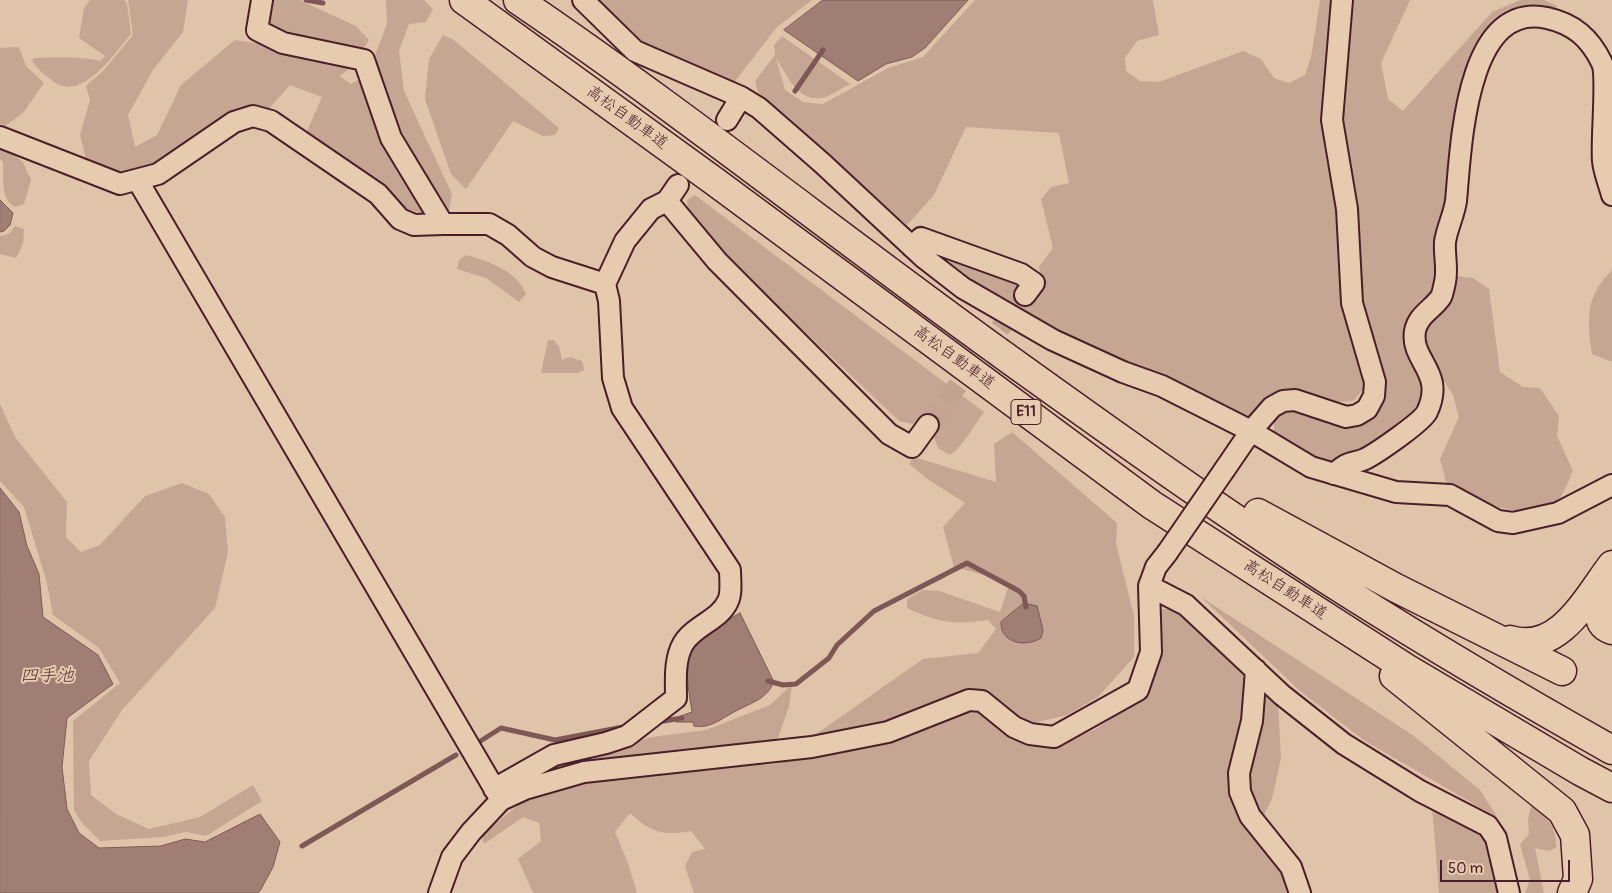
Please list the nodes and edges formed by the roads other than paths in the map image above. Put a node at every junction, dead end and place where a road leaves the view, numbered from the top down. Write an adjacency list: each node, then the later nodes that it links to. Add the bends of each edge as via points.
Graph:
1 (262, 0): 11 (street, via 257,30 284,43 364,60 391,138)
2 (464, 0): 20 (highway, 高松自動車道 / E11)
3 (518, 0): 15 (highway, 高松自動車道 / E11, via 578,40)
4 (583, 0): 6 (street, via 636,51)
5 (1342, 0): 17 (street, via 1332,120 1348,209 1352,302 1375,382 1374,396 1367,409 1346,417 1295,400 1283,401 1272,407)
6 (741, 97): 7 (street); 12 (street, via 759,108 822,163)
7 (728, 120)
8 (0, 137): 9 (street, via 100,178 120,184)
9 (138, 181): 11 (street, via 158,174 234,122 253,116 271,121 378,194 400,220 414,224); 30 (street)
10 (1612, 195): 18 (street, via 1603,162 1603,65 1586,37 1565,22 1541,16 1523,16 1496,32 1483,52 1462,133 1455,204 1445,242 1446,278 1441,296 1423,315 1415,331 1418,349 1432,375 1434,396 1426,415 1389,444 1363,461 1347,464)
11 (443, 224): 13 (street, via 489,224 552,267)
12 (912, 247): 14 (street, via 922,238 1020,274 1034,283); 17 (street, via 963,288 1052,340 1162,386)
13 (605, 284): 16 (street, via 625,241 651,209 673,193 717,261 888,434 912,447); 30 (street, via 609,301 613,378 622,408 730,570 729,600 683,644 676,664 676,698 627,736 554,755)
14 (1025, 295)
15 (990, 345): 25 (highway, via 1265,518); 28 (highway, 高松自動車道 / E11, via 1187,485 1346,592 1483,677)
16 (928, 425)
17 (1251, 431): 18 (street, via 1299,461); 22 (street, bridge, via 1156,567)
18 (1334, 474): 19 (street, via 1396,492 1450,496 1498,521 1513,524 1558,513)
19 (1612, 485)
20 (1152, 505): 29 (highway, 高松自動車道 / E11, via 1406,668); 34 (highway, via 1212,554 1391,673 1562,811 1575,835 1578,879)
21 (1612, 565): 25 (highway, via 1570,620 1546,640 1514,642)
22 (1149, 586): 26 (street, via 1186,605); 30 (street, via 1151,652 1138,690 1054,737 1030,734 982,701 969,700 888,732 812,747 584,772)
23 (1612, 592): 24 (highway, via 1600,612 1600,621)
24 (1612, 630)
25 (1489, 634): 27 (highway)
26 (1256, 670): 32 (street, via 1252,721 1240,773 1240,792 1250,816 1291,867); 33 (street, via 1317,725 1344,744 1420,791 1488,826 1496,838)
27 (1562, 670)
28 (1612, 750)
29 (1612, 788)
30 (498, 794): 31 (street, via 452,857)
31 (440, 893)
32 (1300, 893)
33 (1508, 893)
34 (1572, 893)

